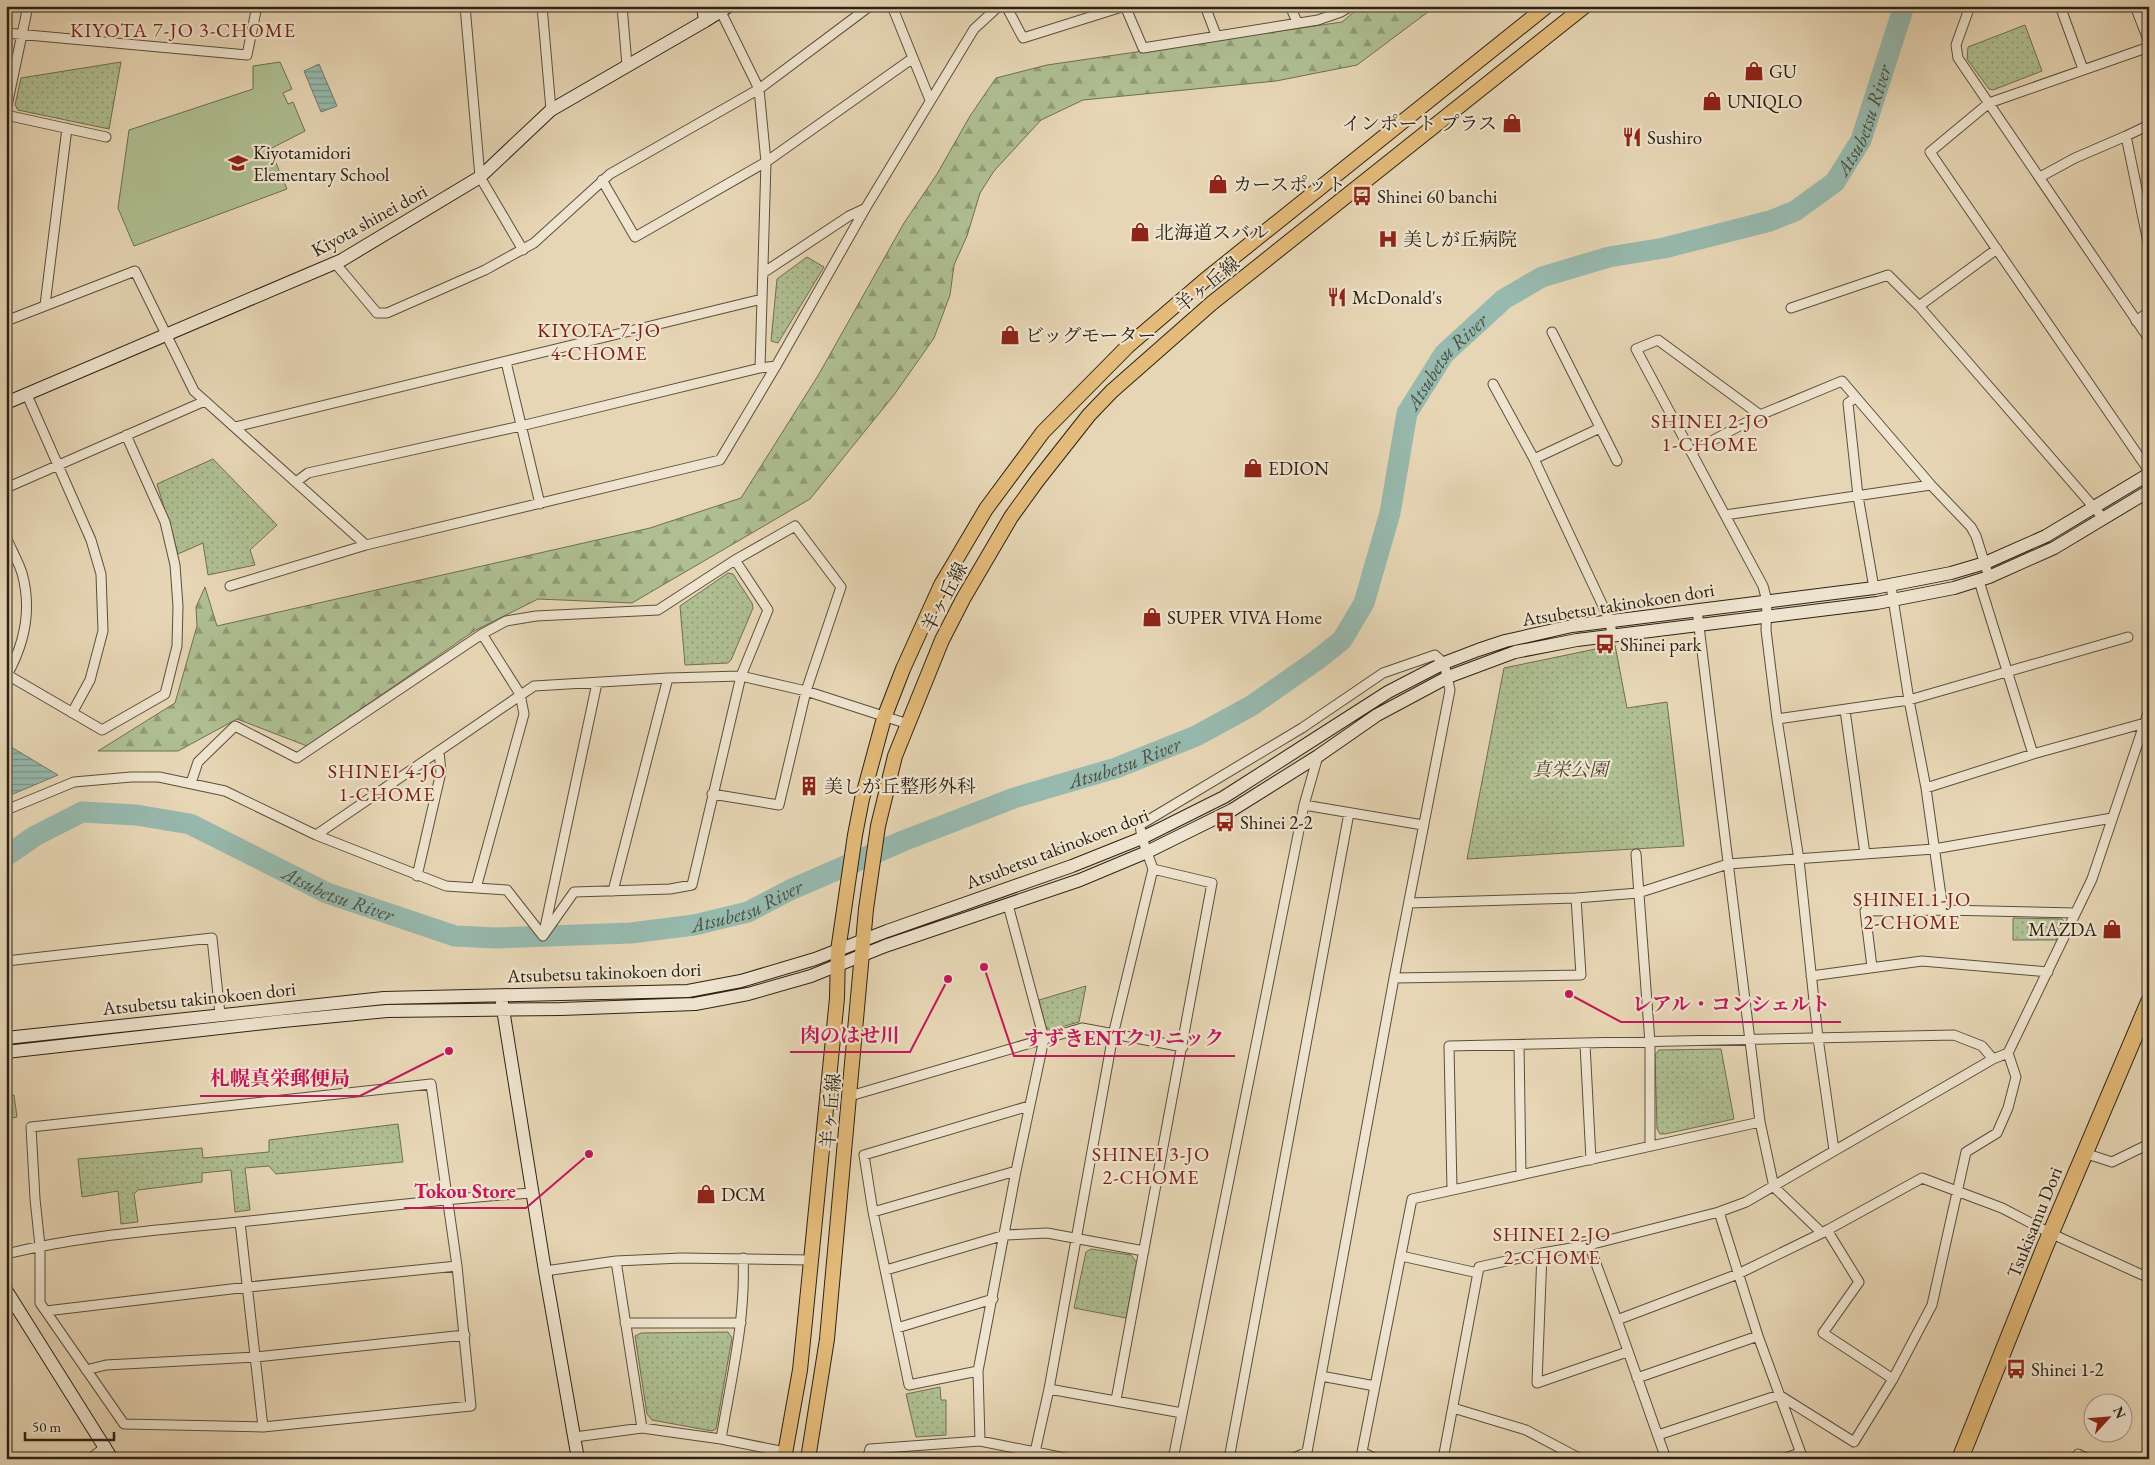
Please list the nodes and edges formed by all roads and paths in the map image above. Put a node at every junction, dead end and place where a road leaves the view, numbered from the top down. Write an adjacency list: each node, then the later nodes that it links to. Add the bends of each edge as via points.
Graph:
1 (28, 6): 25 (street)
2 (257, 6): 25 (street, via 247,55)
3 (464, 6): 42 (street)
4 (542, 6): 35 (street)
5 (622, 6): 29 (street)
6 (703, 6): 21 (main road)
7 (870, 6): 31 (street)
8 (892, 6): 28 (street)
9 (999, 6): 32 (street, via 974,29)
10 (1006, 6): 11 (street, via 1023,38)
11 (1125, 6): 24 (street, via 1143,48)
12 (1205, 6): 24 (street)
13 (1290, 6): 22 (street)
14 (1351, 6): 22 (street, via 1334,15)
15 (1547, 6): 118 (main road, 羊ヶ丘線, via 1205,280 1128,346 1043,432 986,509 940,585)
16 (1585, 6): 121 (main road, 羊ヶ丘線, via 1200,314 1089,415 1037,480 992,548 942,640)
17 (1970, 6): 33 (street, via 1956,45 1958,58)
18 (2060, 6): 30 (street)
19 (2135, 6): 26 (street)
20 (725, 9): 21 (main road, Kiyota shinei dori); 31 (street)
21 (705, 21): 29 (main road, Kiyota shinei dori)
22 (1297, 22): 24 (street)
23 (6, 33): 25 (street)
24 (1216, 35)
25 (21, 36): 34 (street)
26 (2149, 42)
27 (2149, 47): 30 (street)
28 (913, 58): 32 (street); 41 (street)
29 (627, 65): 35 (main road, Kiyota shinei dori)
30 (2083, 69): 33 (street)
31 (759, 88): 41 (street); 44 (street)
32 (930, 100): 45 (street)
33 (1989, 103): 43 (street); 47 (street, via 1930,152)
34 (6, 110)
35 (551, 110): 42 (main road, Kiyota shinei dori)
36 (6, 115): 38 (street)
37 (2149, 126): 39 (street)
38 (67, 128): 40 (street); 52 (street)
39 (2126, 136): 43 (street); 46 (street)
40 (106, 137)
41 (766, 162): 44 (street, via 635,237); 50 (street)
42 (480, 177): 48 (street); 49 (main road, Kiyota shinei dori)
43 (2040, 177): 56 (street)
44 (602, 180): 48 (street)
45 (865, 209): 50 (street, via 849,216); 62 (street)
46 (2149, 247)
47 (1997, 249): 53 (street); 78 (street)
48 (523, 250): 49 (street, via 386,313 377,313)
49 (335, 263): 59 (main road, Kiyota shinei dori)
50 (763, 273): 51 (street)
51 (762, 299): 61 (street); 63 (street)
52 (45, 305): 57 (street); 59 (street, via 135,271)
53 (1919, 306): 54 (street, via 1888,275); 85 (street)
54 (1791, 308)
55 (2149, 312): 56 (street)
56 (2136, 320): 60 (street)
57 (6, 321)
58 (1552, 332): 72 (street)
59 (166, 335): 65 (main road, Kiyota shinei dori); 67 (street, via 194,391)
60 (2149, 339)
61 (506, 362): 70 (street); 71 (street)
62 (776, 366): 63 (street); 84 (street, via 720,460)
63 (760, 368): 70 (street)
64 (1492, 384): 75 (street)
65 (27, 394): 68 (main road, Kiyota shinei dori); 77 (street)
66 (1855, 398): 69 (street, via 1842,381); 80 (street); 83 (street, via 1848,403)
67 (205, 401): 71 (street); 73 (street)
68 (6, 403)
69 (1760, 415): 74 (street); 74 (street, via 1658,340 1636,349)
70 (521, 426): 79 (street, via 308,473); 84 (street)
71 (235, 427): 79 (street)
72 (1600, 428): 75 (street); 76 (street)
73 (126, 435): 77 (street); 117 (street, via 167,531 176,573 177,646 165,694 102,730)
74 (1692, 452): 86 (street)
75 (1534, 459): 100 (street)
76 (1617, 461)
77 (58, 464): 81 (street); 117 (street, via 91,540 101,574 103,631 90,680)
78 (2149, 473): 85 (main road, Atsubetsu takinokoen dori)
79 (296, 482): 89 (street)
80 (1931, 485): 83 (street); 91 (street, via 1971,527)
81 (6, 488)
82 (2149, 491): 87 (main road, Atsubetsu takinokoen dori)
83 (1858, 496): 86 (street); 95 (street)
84 (540, 504): 89 (street)
85 (2094, 508): 87 (street); 91 (main road, Atsubetsu takinokoen dori, via 2046,536)
86 (1725, 515): 97 (street, via 1763,586)
87 (2104, 519): 92 (main road, Atsubetsu takinokoen dori, via 2054,548)
88 (6, 537): 107 (street, via 22,572 27,604 23,641)
89 (366, 545): 93 (street)
90 (735, 560): 102 (street, via 658,610 529,617 506,621); 108 (street, via 768,610); 112 (street, via 795,526 840,587)
91 (1985, 563): 92 (street); 94 (main road, Atsubetsu takinokoen dori)
92 (1984, 579): 96 (main road, Atsubetsu takinokoen dori); 106 (street)
93 (230, 586)
94 (1891, 586): 95 (main road, Atsubetsu takinokoen dori); 96 (street)
95 (1874, 588): 97 (main road, Atsubetsu takinokoen dori)
96 (1894, 600): 99 (main road, Atsubetsu takinokoen dori); 114 (street)
97 (1767, 602): 98 (main road, Atsubetsu takinokoen dori); 99 (street)
98 (1697, 610): 100 (main road, Atsubetsu takinokoen dori); 101 (street)
99 (1767, 616): 101 (main road, Atsubetsu takinokoen dori); 119 (street)
100 (1610, 621): 103 (street); 105 (main road, Atsubetsu takinokoen dori, via 1505,641)
101 (1698, 624): 103 (main road, Atsubetsu takinokoen dori); 140 (street)
102 (482, 634): 113 (street); 125 (street, via 297,758 235,726 198,762)
103 (1612, 635): 109 (main road, Atsubetsu takinokoen dori, via 1515,652)
104 (2128, 637): 106 (street)
105 (1444, 663): 109 (street); 134 (main road, Atsubetsu takinokoen dori, via 1380,697 1224,797); 134 (street, via 1434,655 1383,673 1302,728 1140,825)
106 (2008, 672): 114 (street); 123 (street)
107 (7, 674): 117 (street)
108 (741, 676): 110 (street); 112 (street); 127 (street)
109 (1448, 677): 124 (main road, Atsubetsu takinokoen dori, via 1377,715); 132 (street, via 1450,690)
110 (668, 678): 111 (street); 144 (street)
111 (597, 682): 113 (street, via 534,686); 151 (street)
112 (806, 691): 118 (street); 127 (street, via 778,805)
113 (520, 694): 122 (street); 143 (street, via 524,714)
114 (1909, 700): 115 (street); 126 (street)
115 (1845, 710): 119 (street); 138 (street)
116 (2149, 710): 120 (street)
117 (72, 713)
118 (884, 718): 121 (street); 153 (main road, 羊ヶ丘線, via 862,799)
119 (1778, 719): 139 (street)
120 (2145, 723): 123 (street); 131 (street)
121 (908, 724): 152 (main road, 羊ヶ丘線, via 895,756 878,826)
122 (438, 751): 133 (street); 142 (street, via 441,772)
123 (2033, 754): 126 (street)
124 (1318, 756): 128 (street); 136 (main road, Atsubetsu takinokoen dori, via 1232,810)
125 (191, 783): 129 (street, via 158,776 74,782); 133 (street, via 225,792)
126 (1926, 788): 135 (street)
127 (712, 794): 144 (street, via 692,885 670,890)
128 (1304, 805): 130 (street); 236 (street)
129 (6, 810)
130 (1349, 813): 132 (street); 254 (street)
131 (2112, 818): 135 (street); 150 (street, via 2092,879)
132 (1423, 825): 147 (street)
133 (316, 835): 142 (street)
134 (1142, 838): 136 (street); 152 (main road, Atsubetsu takinokoen dori)
135 (1934, 849): 138 (street); 149 (street)
136 (1147, 852): 141 (street); 148 (main road, Atsubetsu takinokoen dori)
137 (1636, 854): 145 (street)
138 (1865, 854): 139 (street)
139 (1799, 860): 140 (street); 159 (street)
140 (1728, 864): 145 (street); 169 (street)
141 (1153, 869): 165 (street); 173 (street, via 1212,883)
142 (417, 876): 143 (street, via 446,886)
143 (476, 888): 151 (street, via 507,890)
144 (613, 890): 151 (street, via 574,892)
145 (1638, 893): 146 (street); 170 (street)
146 (1576, 898): 147 (street); 160 (street, via 1581,975)
147 (1409, 903): 160 (street)
148 (1008, 905): 154 (main road, Atsubetsu takinokoen dori); 168 (street)
149 (1943, 910): 150 (street); 157 (street, via 1865,911)
150 (2075, 913): 158 (street)
151 (543, 936)
152 (863, 940): 153 (main road, Atsubetsu takinokoen dori); 154 (main road, 羊ヶ丘線)
153 (838, 951): 156 (main road, 羊ヶ丘線); 161 (main road, Atsubetsu takinokoen dori, via 741,981 688,991)
154 (862, 955): 156 (main road, Atsubetsu takinokoen dori); 177 (main road, 羊ヶ丘線)
155 (6, 961): 164 (street, via 212,938)
156 (837, 966): 163 (main road, Atsubetsu takinokoen dori, via 748,994 695,1004); 206 (main road, 羊ヶ丘線, via 837,998)
157 (1872, 967): 158 (street, via 1922,961); 159 (street)
158 (2048, 972): 175 (street)
159 (1811, 976): 167 (street)
160 (1394, 978): 228 (street)
161 (502, 995): 163 (main road); 164 (main road, Atsubetsu takinokoen dori, via 384,998)
162 (2149, 1002): 183 (highway, Tsukisamu Dori)
163 (503, 1010): 174 (main road, Atsubetsu takinokoen dori, via 387,1011); 190 (main road)
164 (220, 1014): 166 (main road, Atsubetsu takinokoen dori)
165 (1113, 1034): 168 (street, via 1082,1028); 173 (street); 198 (street)
166 (6, 1038)
167 (1818, 1038): 169 (street); 176 (street, via 1954,1035 1982,1046); 182 (street)
168 (1044, 1039): 177 (street); 178 (street)
169 (1750, 1041): 170 (street); 179 (street)
170 (1650, 1043): 171 (street); 181 (street)
171 (1585, 1044): 172 (street); 184 (street)
172 (1519, 1045): 186 (street); 188 (street, via 1449,1046)
173 (1183, 1047): 201 (street)
174 (6, 1052)
175 (2008, 1053): 176 (street); 189 (street, via 2016,1077 2008,1108 1997,1133 1966,1152)
176 (1993, 1060): 182 (street)
177 (850, 1096): 250 (main road, 羊ヶ丘線, via 827,1338)
178 (1029, 1106): 185 (street); 192 (street, via 864,1155)
179 (1760, 1122): 181 (street); 187 (street)
180 (2149, 1144): 183 (street, via 2112,1162)
181 (1650, 1145): 184 (street)
182 (1834, 1150): 187 (street)
183 (2084, 1154): 196 (highway, Tsukisamu Dori)
184 (1591, 1160): 186 (street)
185 (1016, 1171): 192 (street); 197 (street)
186 (1521, 1175): 188 (street)
187 (1774, 1186): 193 (street); 195 (street)
188 (1452, 1190): 204 (street, via 1412,1198)
189 (1956, 1191): 195 (street, via 1922,1178); 196 (street, via 2002,1208); 230 (street, via 1932,1305)
190 (533, 1192): 191 (street); 210 (main road)
191 (447, 1198): 194 (street); 200 (street, via 431,1084 31,1127); 208 (street)
192 (873, 1212): 209 (street)
193 (1719, 1212): 199 (street); 212 (street)
194 (240, 1222): 200 (street, via 99,1236); 214 (street)
195 (1824, 1232): 212 (street); 230 (street, via 1859,1282 1823,1332)
196 (2050, 1233): 213 (street); 261 (highway, Tsukisamu Dori)
197 (1005, 1236): 198 (street, via 1047,1233); 209 (street); 216 (street)
198 (1076, 1239): 201 (street); 232 (street)
199 (1589, 1245): 202 (street); 218 (street)
200 (40, 1246): 203 (street); 217 (street, via 40,1303)
201 (1144, 1251): 234 (street)
202 (1542, 1252): 211 (street, via 1479,1267); 224 (street, via 1537,1383)
203 (6, 1254)
204 (1401, 1256): 211 (street); 231 (street)
205 (743, 1258): 206 (street); 207 (street); 220 (street)
206 (811, 1260): 245 (main road, 羊ヶ丘線, via 800,1370)
207 (616, 1261): 210 (street); 219 (street)
208 (457, 1266): 214 (street); 222 (street)
209 (886, 1270): 221 (street)
210 (546, 1271): 240 (main road)
211 (1478, 1272): 235 (street)
212 (1738, 1274): 218 (street); 223 (street)
213 (2149, 1278)
214 (248, 1287): 217 (street); 225 (street)
215 (6, 1290): 243 (main road)
216 (993, 1300): 221 (street); 227 (street)
217 (46, 1311): 226 (street)
218 (1617, 1320): 224 (street)
219 (625, 1323): 220 (street); 238 (street)
220 (741, 1323): 241 (street)
221 (897, 1328): 227 (street, via 910,1385)
222 (465, 1336): 225 (street); 237 (street, via 472,1406)
223 (1758, 1336): 229 (street); 233 (street)
224 (1628, 1352): 229 (street)
225 (256, 1357): 226 (street, via 106,1364); 237 (street)
226 (86, 1370): 237 (street, via 124,1424)
227 (978, 1371): 242 (street)
228 (1321, 1376): 231 (street); 255 (street, via 1307,1452)
229 (1637, 1378): 239 (street)
230 (1893, 1379): 233 (street, via 1854,1442)
231 (1375, 1386): 256 (street, via 1362,1452)
232 (1049, 1390): 234 (street); 244 (street)
233 (1779, 1394): 239 (street); 246 (street)
234 (1116, 1400): 236 (street)
235 (1453, 1408): 257 (street); 258 (street, via 1526,1430)
236 (1182, 1413): 253 (street)
237 (264, 1428)
238 (642, 1428): 240 (street); 241 (street)
239 (1658, 1436): 259 (street)
240 (575, 1437): 249 (main road)
241 (722, 1438): 245 (street)
242 (980, 1441): 244 (street); 251 (street, via 870,1449)
243 (106, 1446): 247 (street); 248 (main road)
244 (1035, 1452): 252 (street)
245 (785, 1455)
246 (1802, 1456): 260 (street)
247 (90, 1459)
248 (112, 1459)
249 (578, 1459)
250 (808, 1459)
251 (868, 1459)
252 (1070, 1459)
253 (1173, 1459)
254 (1228, 1459)
255 (1291, 1459)
256 (1376, 1459)
257 (1443, 1459)
258 (1581, 1459)
259 (1666, 1459)
260 (1782, 1459)
261 (1960, 1459)
262 (2076, 1459): 263 (street, via 2078,1454)
263 (2088, 1459)

